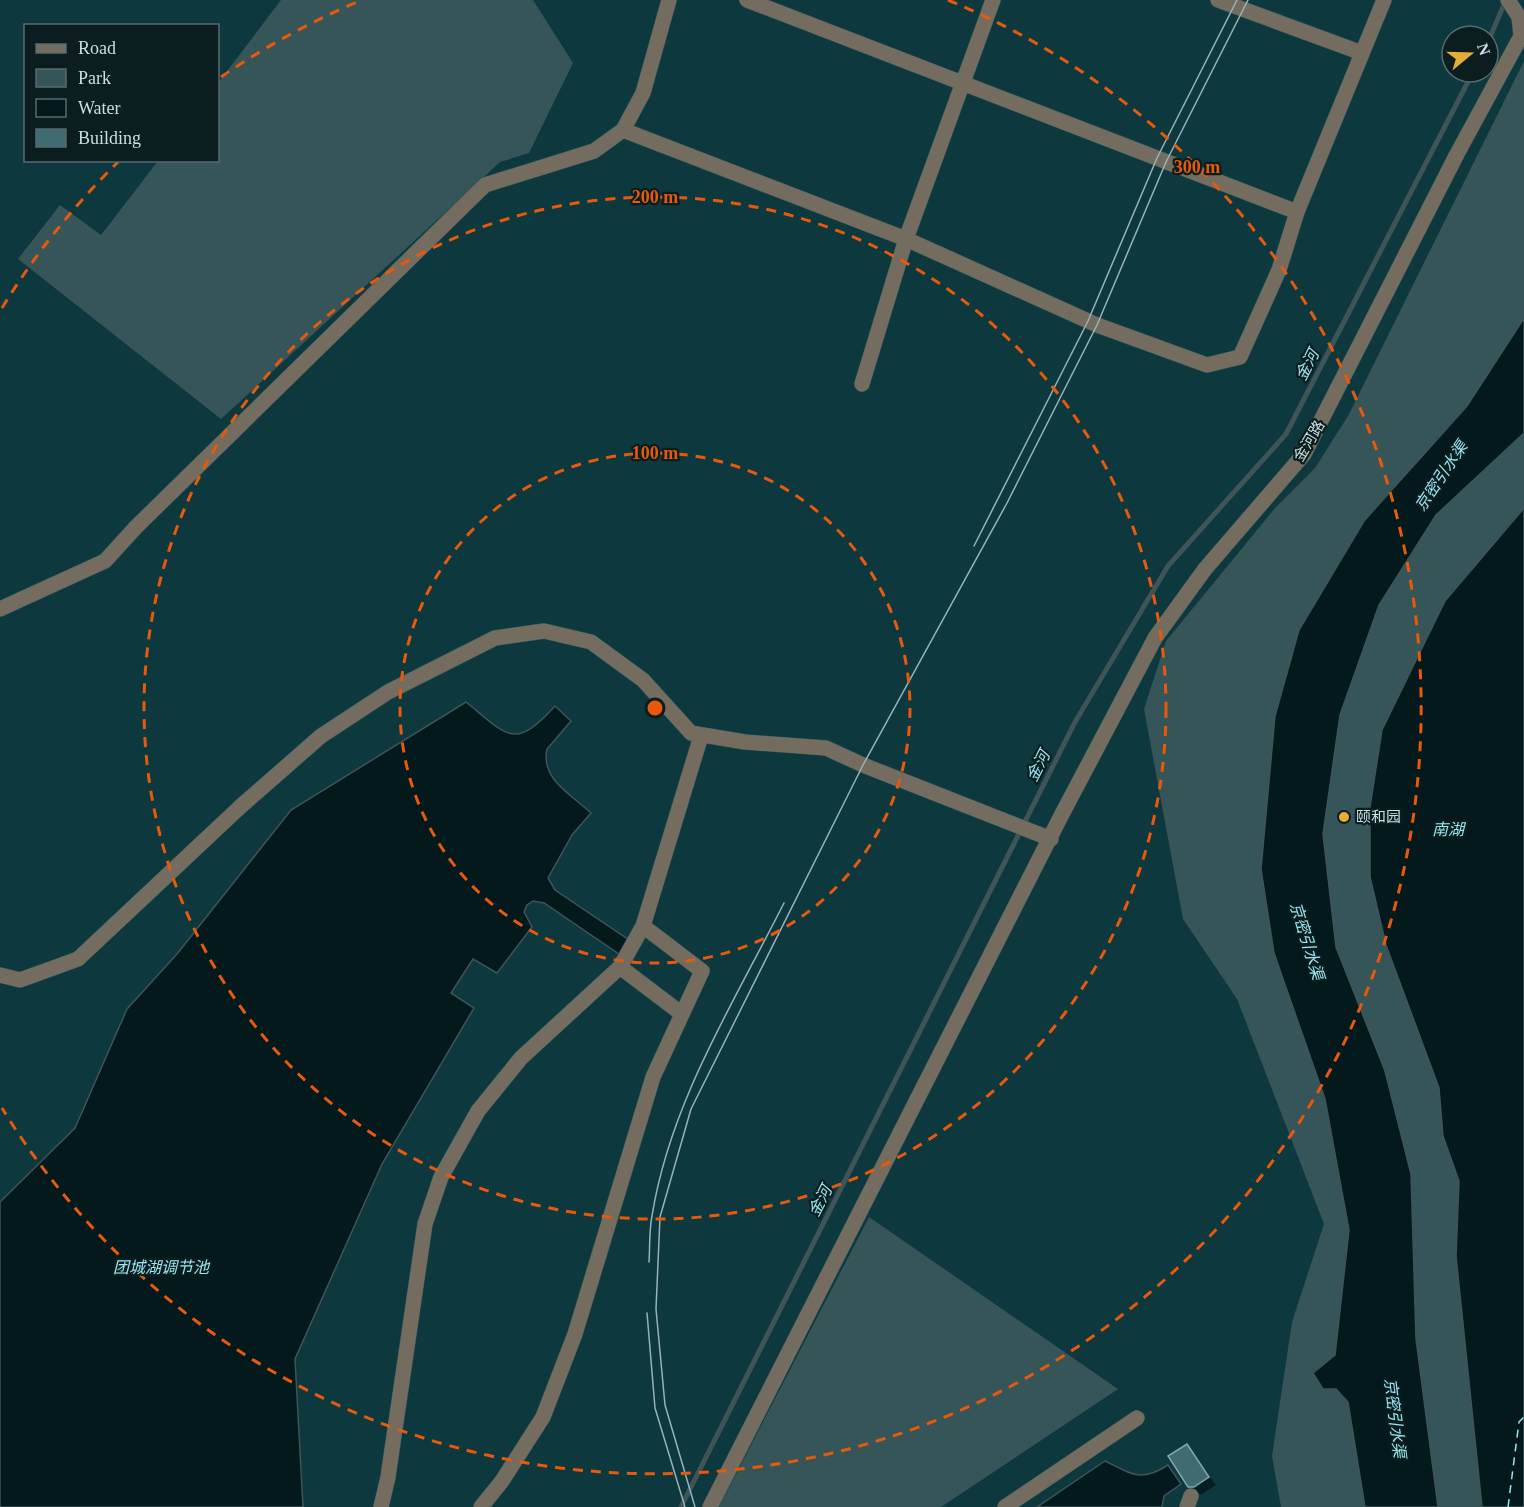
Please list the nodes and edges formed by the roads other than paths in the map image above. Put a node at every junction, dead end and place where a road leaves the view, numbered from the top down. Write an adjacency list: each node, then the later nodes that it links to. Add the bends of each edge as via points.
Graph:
1 (669, 0): 9 (street, via 643,93)
2 (747, 0): 8 (street)
3 (993, 0): 8 (street)
4 (1218, 0): 7 (street)
5 (1384, 0): 7 (street)
6 (1508, 0): 15 (street, 金河路, via 1519,17 1521,36 1304,454 1205,569 1155,638 1061,816)
7 (1362, 52): 10 (street)
8 (962, 84): 10 (street); 11 (street)
9 (623, 130): 11 (street); 13 (street, via 594,151 485,185 105,561)
10 (1297, 212): 11 (street, via 1279,270 1240,357 1207,365 1088,321)
11 (906, 239): 12 (street)
12 (862, 384)
13 (0, 609)
14 (701, 735): 15 (street, via 826,748); 16 (street); 18 (street, via 691,733 643,680 591,642 544,631 495,638 388,692 321,736 78,959 20,980)
15 (1044, 836): 23 (street, 金河路)
16 (643, 926): 17 (street); 19 (street, via 702,971)
17 (620, 967): 19 (street); 21 (street, via 521,1058 478,1111 441,1177 426,1224)
18 (0, 975)
19 (682, 1014): 22 (street, via 653,1077 575,1334 543,1417)
20 (1137, 1418): 24 (street)
21 (381, 1507)
22 (481, 1507)
23 (710, 1507)
24 (1005, 1507)

